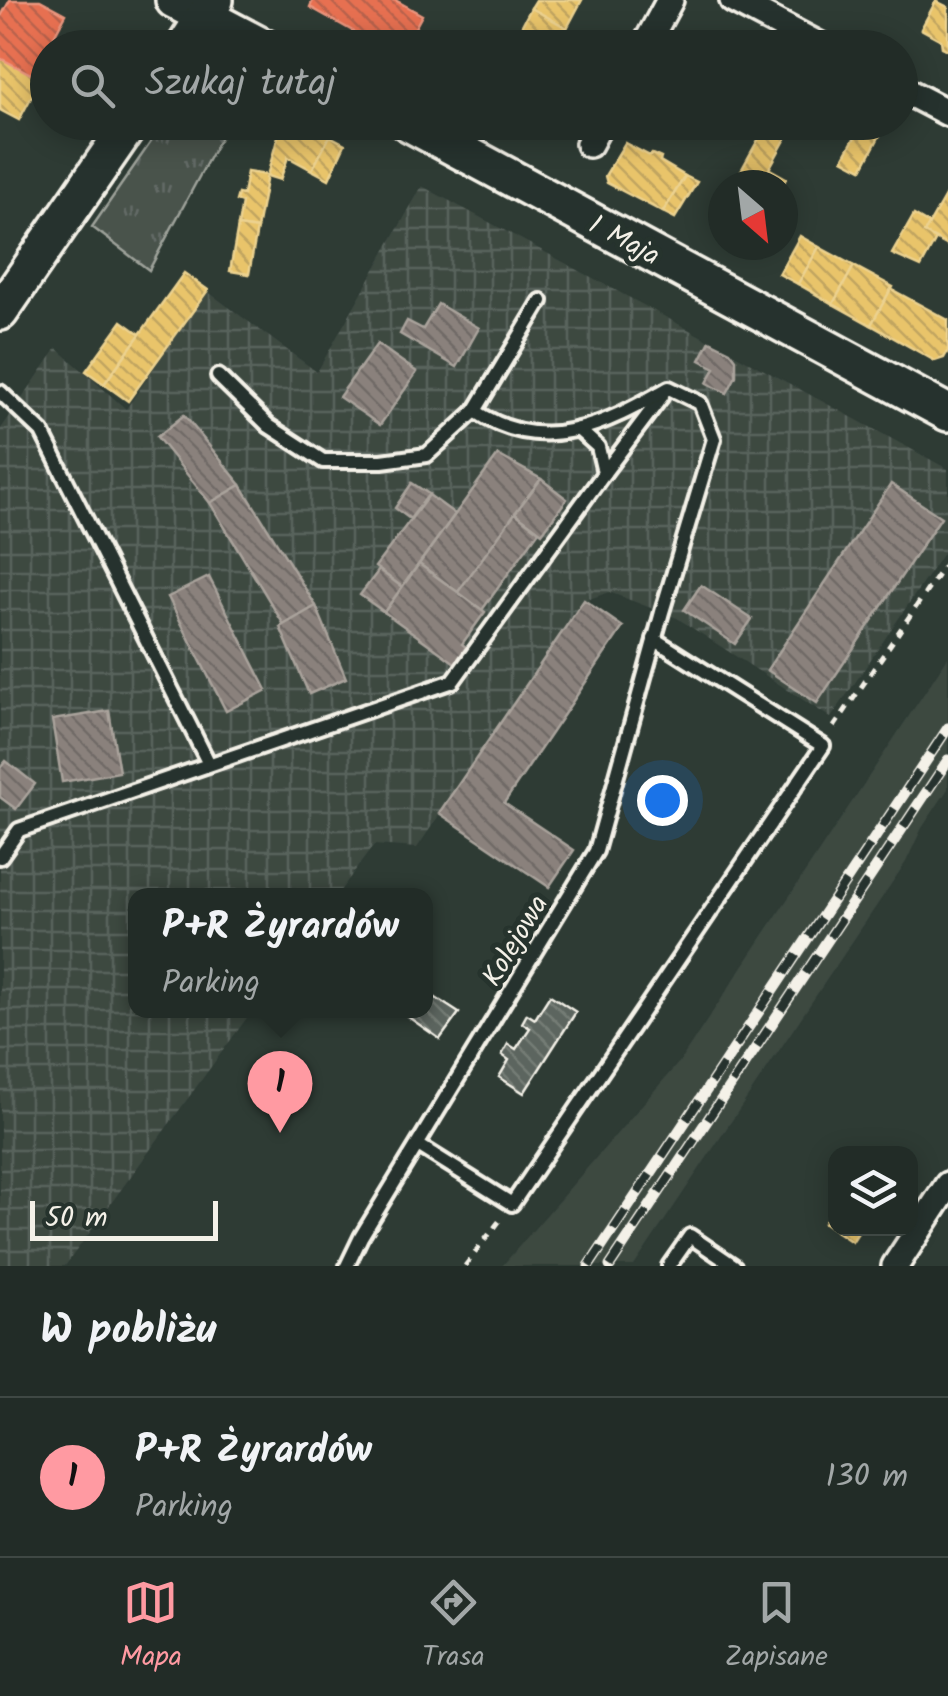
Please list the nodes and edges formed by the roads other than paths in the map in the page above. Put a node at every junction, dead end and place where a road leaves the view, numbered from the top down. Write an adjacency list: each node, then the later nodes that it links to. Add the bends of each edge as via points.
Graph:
1 (670, 0): 6 (street)
2 (733, 0): 7 (street)
3 (198, 5): 4 (street); 5 (street)
4 (190, 30)
5 (237, 30)
6 (654, 30)
7 (790, 30)
8 (918, 97): 9 (street)
9 (948, 113)
10 (119, 140): 13 (street)
11 (441, 140): 18 (street, 1 Maja)
12 (541, 301): 17 (lane)
13 (0, 312)
14 (218, 376): 17 (lane, via 268,426 322,461 428,455)
15 (669, 388): 19 (lane, via 611,421); 20 (lane); 21 (lane, Kolejowa, via 700,403 714,439)
16 (0, 392): 22 (lane, via 42,432)
17 (475, 410): 19 (lane, via 494,424 550,436)
18 (948, 413)
19 (578, 429): 20 (lane, via 598,447)
20 (604, 474): 22 (lane, via 453,681)
21 (654, 639): 24 (lane, Kolejowa, via 596,851); 24 (lane, via 823,746 512,1204)
22 (209, 764): 23 (lane, via 19,830)
23 (0, 857)
24 (418, 1145): 27 (lane, Kolejowa)
25 (948, 1185): 26 (street)
26 (939, 1217): 30 (street)
27 (347, 1266)
28 (669, 1266): 29 (lane, via 690,1236)
29 (734, 1266)
30 (895, 1266)

